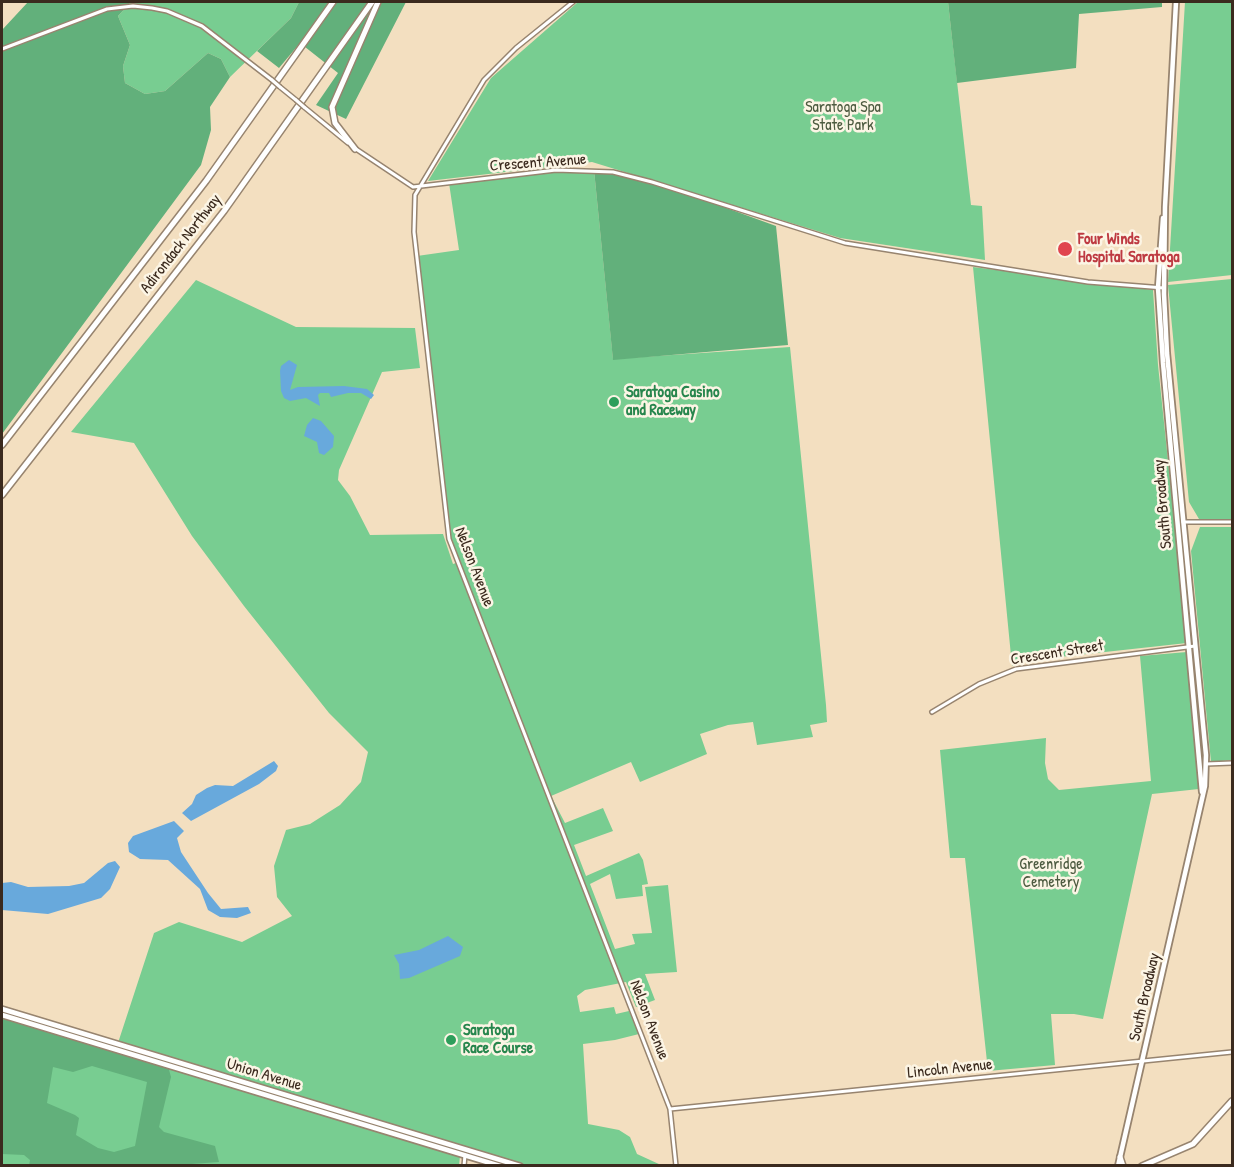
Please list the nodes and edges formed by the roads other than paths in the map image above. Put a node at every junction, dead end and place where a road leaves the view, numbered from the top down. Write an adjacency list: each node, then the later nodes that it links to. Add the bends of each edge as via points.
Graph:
1 (333, 2): 10 (highway, Adirondack Northway, via 206,181)
2 (372, 2): 11 (highway, Adirondack Northway, via 224,211)
3 (378, 2): 7 (highway, via 332,107 335,123)
4 (573, 2): 8 (street, Nelson Avenue, via 484,80)
5 (1176, 2): 9 (main road, South Broadway, via 1160,234)
6 (2, 49): 7 (street, bridge, via 107,9 152,8 201,26)
7 (355, 149): 8 (street, via 404,183)
8 (420, 187): 9 (street, Crescent Avenue, via 556,170 613,172 845,243 1128,287); 23 (street, Nelson Avenue, via 414,202 414,232 446,527)
9 (1161, 288): 12 (main road, South Broadway)
10 (2, 445)
11 (2, 495)
12 (1180, 522): 13 (street); 14 (main road, South Broadway)
13 (1233, 522)
14 (1192, 647): 15 (street, Crescent Street, via 1016,669 979,684); 16 (main road, South Broadway)
15 (932, 712)
16 (1203, 764): 17 (street); 21 (main road, South Broadway, via 1202,798)
17 (1233, 764)
18 (2, 1009): 24 (main road, Union Avenue)
19 (2, 1015): 24 (main road, Union Avenue)
20 (1233, 1052): 21 (street, Lincoln Avenue)
21 (1143, 1061): 23 (street, Lincoln Avenue); 25 (main road, South Broadway)
22 (1233, 1101): 31 (highway, via 1193,1144)
23 (670, 1109): 29 (street, Nelson Avenue)
24 (465, 1152): 26 (street); 27 (main road, Union Avenue); 28 (main road, Union Avenue)
25 (1120, 1157): 30 (highway)
26 (464, 1166)
27 (500, 1166)
28 (520, 1166)
29 (676, 1166)
30 (1120, 1166)
31 (1143, 1166)

